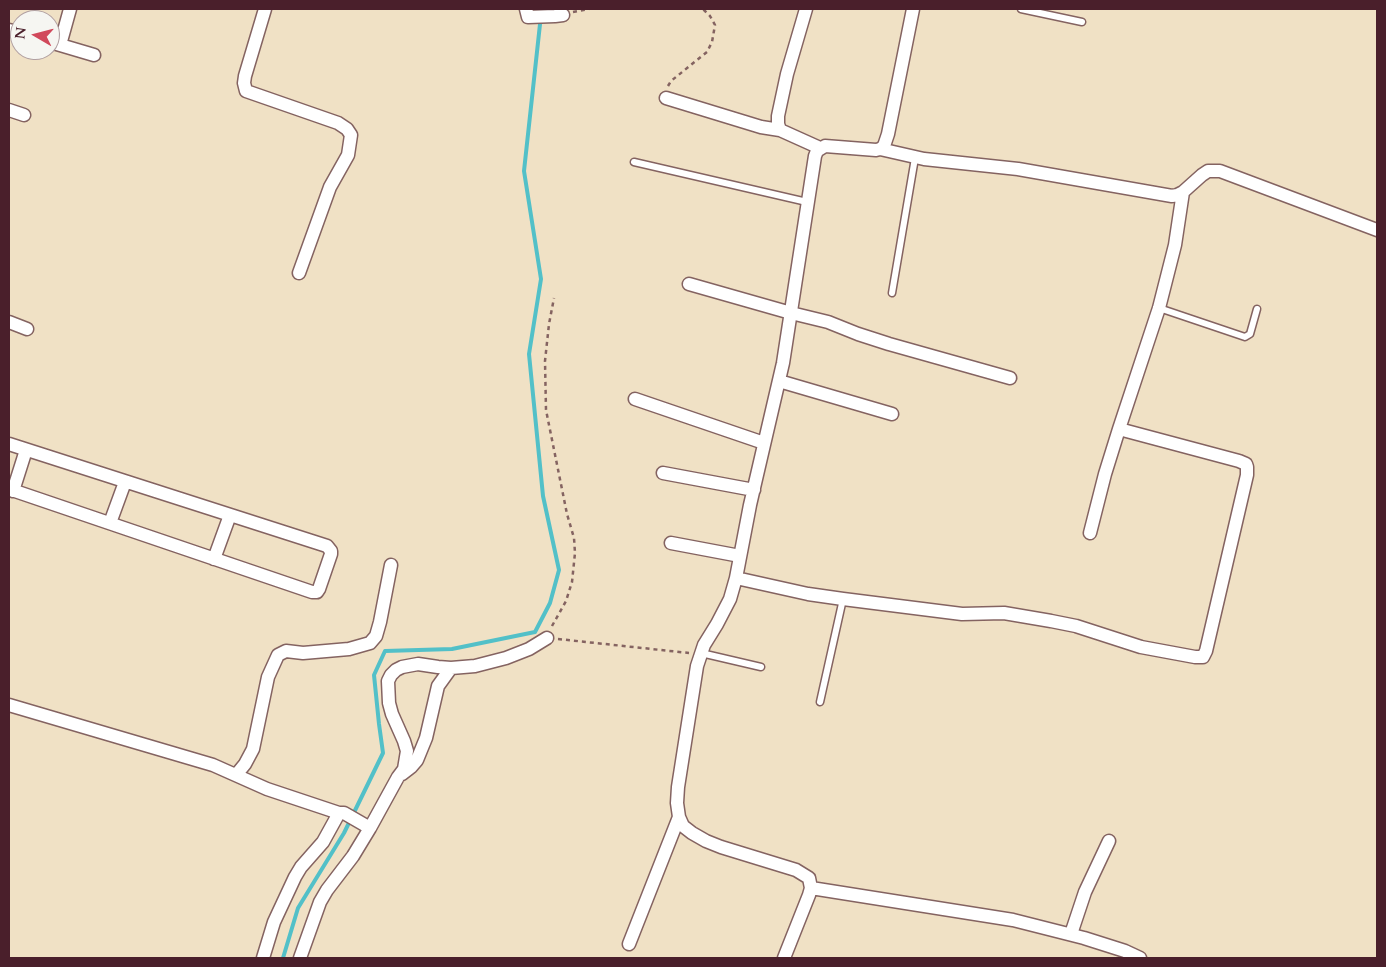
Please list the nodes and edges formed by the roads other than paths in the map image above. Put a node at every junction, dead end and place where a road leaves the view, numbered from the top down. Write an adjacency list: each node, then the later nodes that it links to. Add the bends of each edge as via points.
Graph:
1 (70, 9): 9 (street)
2 (265, 9): 23 (street, via 245,76 246,91 338,123 351,135 348,155 333,179)
3 (806, 9): 15 (street, via 787,74 778,116)
4 (913, 9): 17 (street, via 888,134)
5 (1020, 9): 8 (lane)
6 (529, 12): 7 (street)
7 (559, 15)
8 (1082, 22)
9 (60, 32)
10 (60, 44): 11 (street)
11 (94, 54)
12 (666, 98): 15 (street)
13 (9, 110): 14 (street)
14 (24, 115)
15 (780, 130): 16 (street)
16 (820, 148): 17 (street); 21 (street, via 815,156)
17 (880, 149): 18 (street)
18 (915, 158): 20 (street, via 1018,169 1166,195); 25 (lane)
19 (634, 162): 21 (lane)
20 (1183, 192): 22 (street, via 1208,171 1220,171); 26 (street, via 1175,245)
21 (807, 202): 28 (street)
22 (1377, 230)
23 (299, 274)
24 (689, 284): 28 (street)
25 (892, 293)
26 (1159, 308): 27 (lane, via 1245,337 1250,334); 35 (street)
27 (1256, 309)
28 (791, 313): 31 (street); 32 (street)
29 (9, 322): 30 (street)
30 (27, 329)
31 (1010, 378)
32 (779, 381): 34 (street); 36 (street)
33 (635, 399): 36 (street)
34 (892, 414)
35 (1119, 428): 45 (street); 51 (street, via 1246,464 1247,475 1203,657 1141,647 1076,626 997,612 962,614)
36 (764, 443): 42 (street)
37 (9, 444): 38 (street)
38 (26, 450): 40 (street); 41 (street)
39 (663, 473): 42 (street)
40 (124, 482): 43 (street); 44 (street)
41 (11, 490): 44 (street)
42 (754, 490): 47 (street)
43 (230, 515): 48 (street); 48 (street, via 327,546 331,554 319,589 312,592)
44 (110, 524): 48 (street)
45 (1090, 533)
46 (671, 543): 47 (street)
47 (740, 556): 50 (street)
48 (214, 559)
49 (391, 565): 58 (street, via 380,622 370,643 340,650 286,651 278,655 268,677 253,748 246,764)
50 (736, 578): 51 (street); 53 (street, via 730,599)
51 (843, 599): 56 (lane)
52 (547, 638): 55 (street, via 506,658)
53 (701, 654): 54 (lane); 61 (street, via 678,787)
54 (762, 667)
55 (451, 668): 59 (street, via 438,686 426,738 417,760); 59 (street, via 418,664 402,667 388,681 389,703 407,751 404,769)
56 (820, 702)
57 (9, 704): 58 (street, via 213,765)
58 (236, 775): 60 (street, via 274,792)
59 (398, 777): 62 (street)
60 (341, 813): 62 (street); 67 (street, via 295,877 274,922)
61 (679, 817): 64 (street, via 683,826 706,841 796,870 809,878); 66 (street)
62 (368, 827): 68 (street, via 353,856 320,902)
63 (1109, 841): 65 (street, via 1085,892)
64 (810, 888): 65 (street, via 995,916); 69 (street)
65 (1071, 934): 70 (street)
66 (629, 944)
67 (263, 958)
68 (300, 958)
69 (784, 958)
70 (1140, 958)

